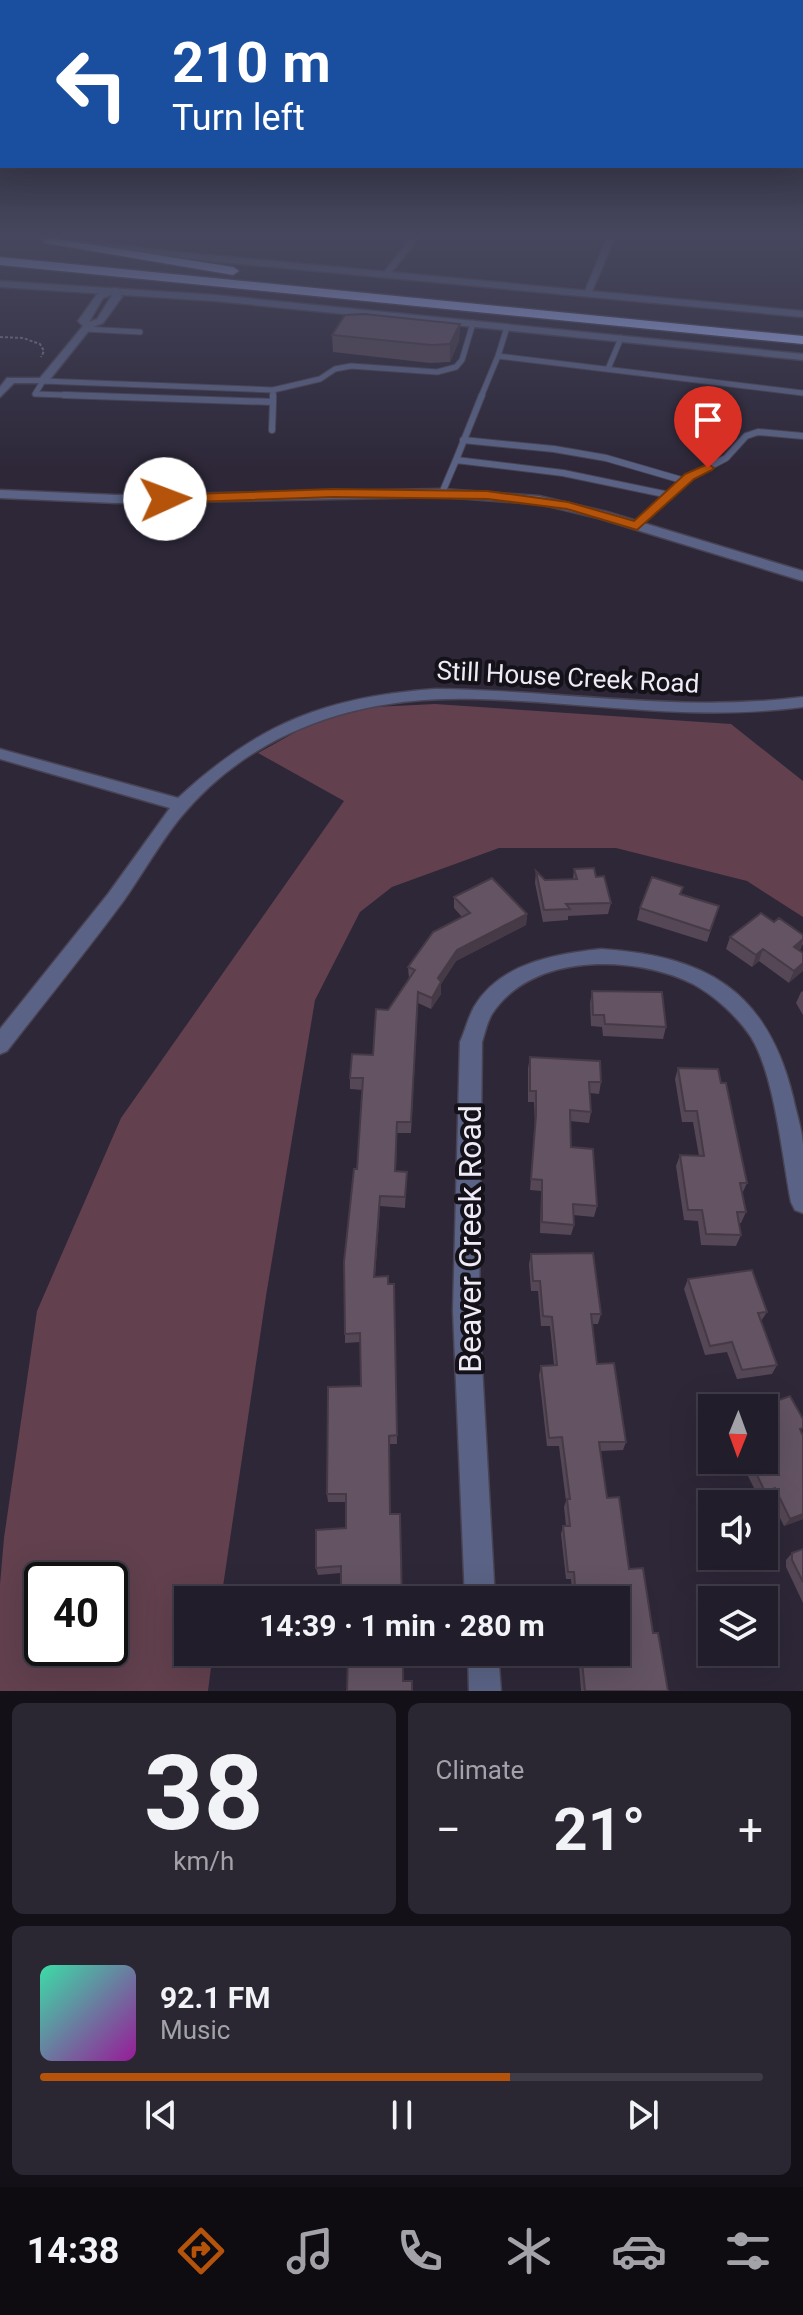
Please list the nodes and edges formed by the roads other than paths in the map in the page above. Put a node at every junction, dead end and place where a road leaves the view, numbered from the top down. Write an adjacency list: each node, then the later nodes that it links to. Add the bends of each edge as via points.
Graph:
1 (88, 314): 6 (street)
2 (374, 314): 5 (street)
3 (531, 314): 11 (highway)
4 (638, 314): 8 (highway)
5 (473, 323): 7 (street); 17 (lane, via 456,367 437,372 351,366)
6 (86, 327): 9 (lane); 16 (street)
7 (507, 327): 10 (street); 12 (lane)
8 (803, 330)
9 (140, 332)
10 (621, 338): 13 (street); 14 (lane)
11 (803, 340)
12 (498, 356): 14 (lane); 23 (lane)
13 (803, 357)
14 (608, 369): 18 (lane)
15 (5, 379): 16 (street); 19 (street)
16 (43, 381): 17 (lane); 20 (lane, via 38,396)
17 (273, 390): 20 (lane)
18 (803, 393)
19 (0, 394)
20 (273, 402): 21 (lane)
21 (272, 430)
22 (803, 436): 25 (lane, via 746,436 726,458)
23 (463, 440): 24 (lane); 25 (lane, via 606,458)
24 (456, 460): 26 (lane); 28 (lane, via 597,477)
25 (685, 481): 28 (lane)
26 (442, 493): 27 (street, via 116,499); 29 (street, via 539,500)
27 (0, 494)
28 (669, 495): 29 (lane)
29 (637, 526): 30 (street)
30 (803, 576)
31 (803, 702): 33 (street, Still House Creek Road, via 711,711 477,694 392,697 306,716 265,736)
32 (0, 754): 33 (street)
33 (181, 805): 34 (street, Still House Creek Road)
34 (0, 1045)
35 (803, 1202): 36 (street, Beaver Creek Road, via 776,1078 760,1034 730,998 697,977 631,960 540,965 516,977 484,1009 471,1042 466,1311)
36 (479, 1586)
37 (484, 1666): 38 (street)
38 (485, 1691)

